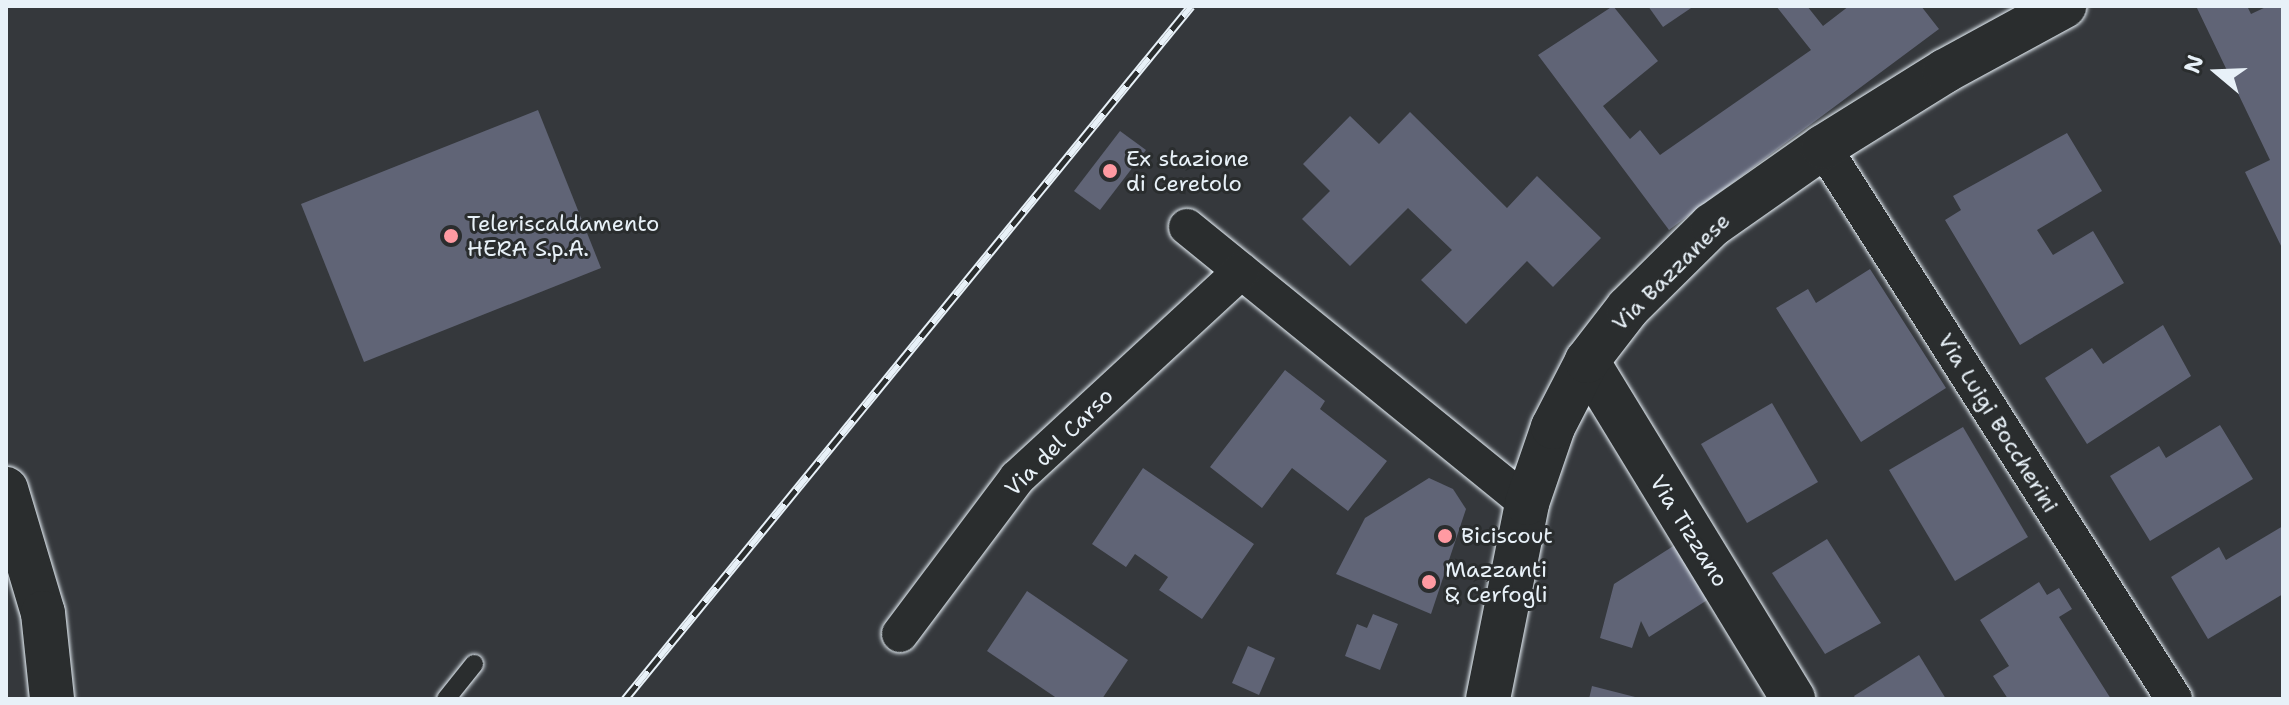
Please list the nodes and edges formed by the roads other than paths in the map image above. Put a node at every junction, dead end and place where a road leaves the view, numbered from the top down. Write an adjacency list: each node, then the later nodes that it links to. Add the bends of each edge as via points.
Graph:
1 (2064, 6): 2 (main road, Via Bazzanese)
2 (1823, 147): 5 (main road, Via Bazzanese, via 1712,225 1628,308); 14 (street, Via Luigi Boccherini)
3 (1187, 227): 4 (street)
4 (1241, 271): 7 (street); 8 (street, Via del Carso, via 1017,478)
5 (1587, 361): 7 (main road, Via Bazzanese, via 1553,427); 13 (main road, Via Tizzano)
6 (6, 489): 10 (main road, via 43,613)
7 (1527, 503): 12 (main road, Via Bazzanese)
8 (900, 634)
9 (474, 664): 11 (lane)
10 (52, 699)
11 (446, 699)
12 (1488, 699)
13 (1793, 699)
14 (2174, 699)

